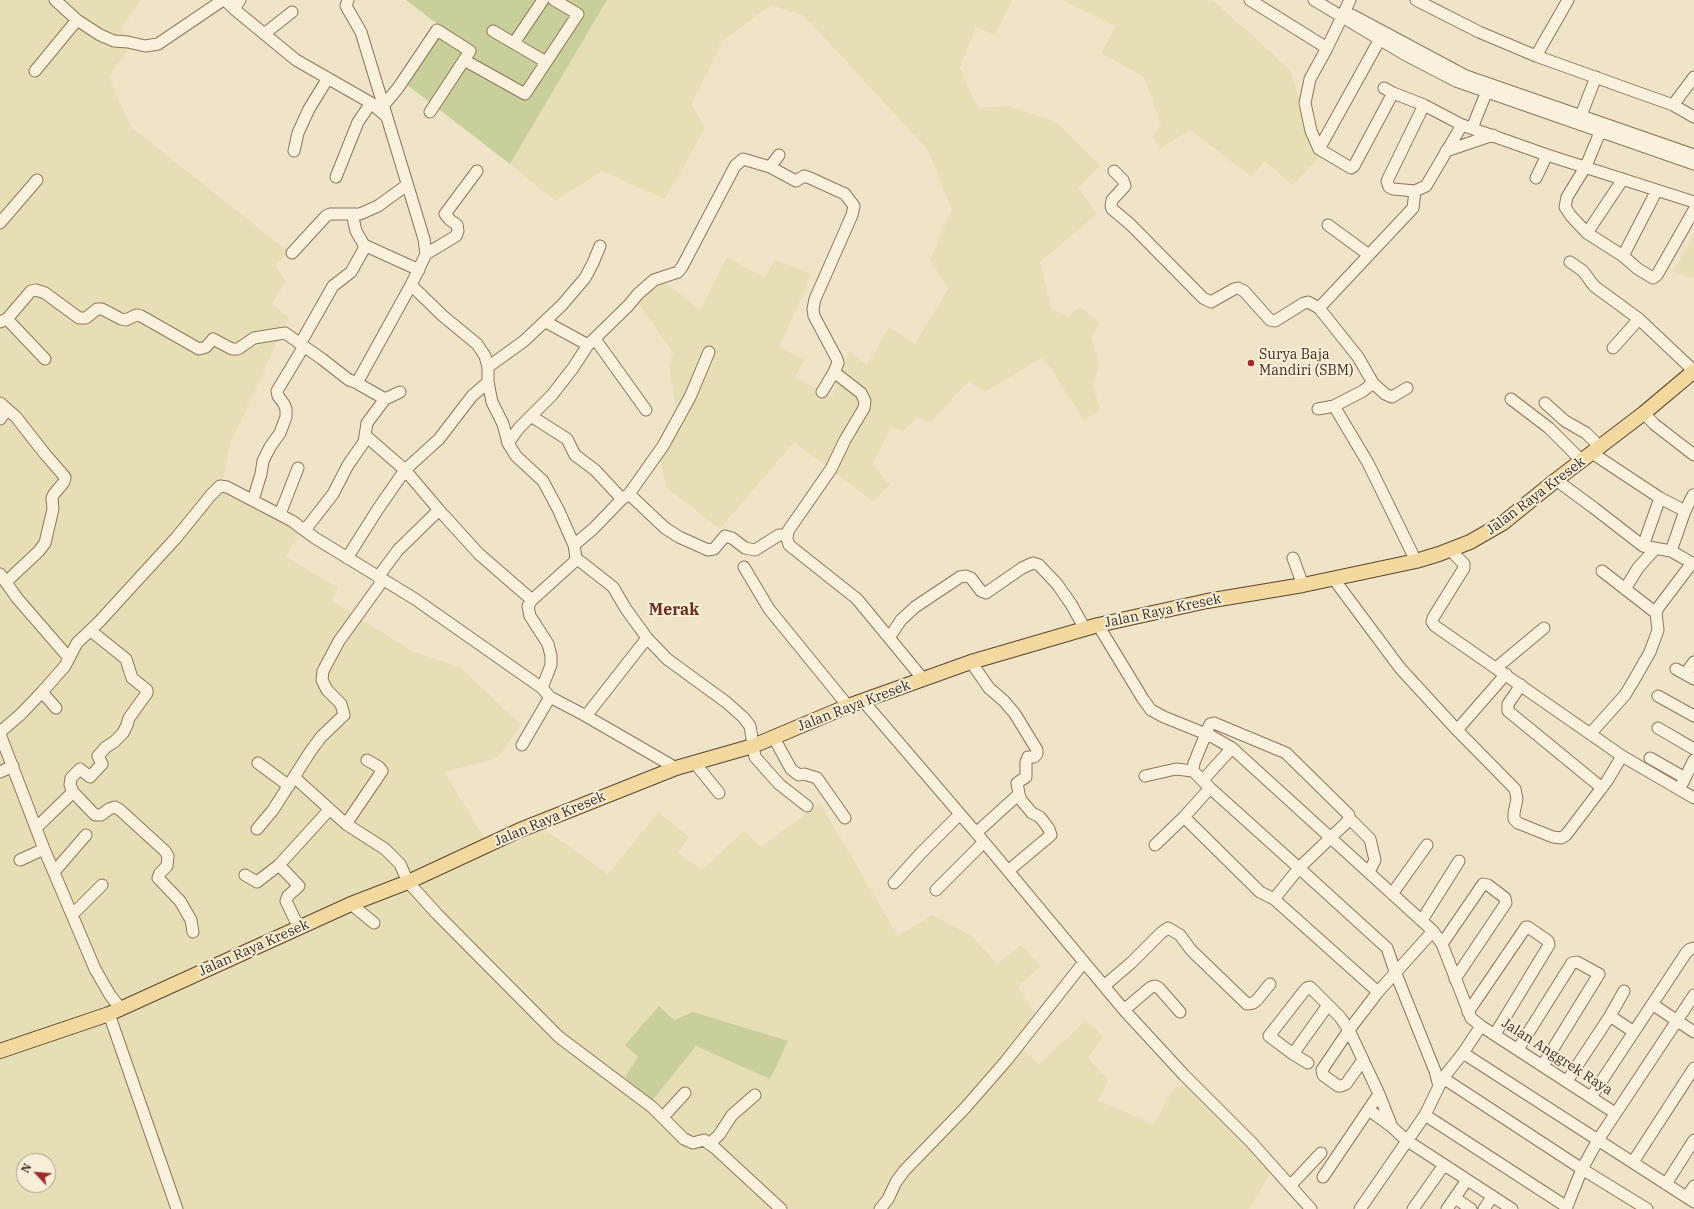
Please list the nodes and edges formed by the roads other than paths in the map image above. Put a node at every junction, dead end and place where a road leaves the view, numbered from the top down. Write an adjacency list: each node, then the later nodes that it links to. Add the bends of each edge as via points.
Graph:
1 (55, 0): 15 (street)
2 (224, 0): 12 (street); 15 (street, via 158,44 145,46 114,41)
3 (348, 0): 33 (street, via 346,6 361,32)
4 (543, 0): 19 (street)
5 (554, 0): 23 (street, via 578,14)
6 (1250, 0): 20 (street)
7 (1314, 0): 14 (street)
8 (1328, 0): 14 (street)
9 (1350, 0): 14 (street)
10 (1416, 0): 21 (street)
11 (1568, 0): 21 (street)
12 (237, 5): 17 (street)
13 (292, 12): 17 (street)
14 (1343, 14): 18 (street); 20 (street); 25 (street)
15 (77, 20): 24 (street)
16 (493, 31): 19 (street)
17 (264, 34): 28 (street, via 296,60)
18 (1380, 39): 25 (street, via 1404,54); 40 (street)
19 (514, 43): 23 (street)
20 (1327, 48): 40 (street, via 1310,79 1305,103 1311,131)
21 (1536, 56): 26 (street)
22 (464, 60): 23 (street, via 525,94); 33 (street, via 470,51 437,30); 34 (street)
23 (546, 62)
24 (36, 70)
25 (1456, 76): 29 (street)
26 (1596, 77): 32 (street); 36 (street)
27 (1694, 77): 32 (street)
28 (328, 78): 30 (street); 41 (street, via 309,109 298,133)
29 (1488, 88): 36 (street); 37 (street)
30 (371, 104): 33 (street); 50 (street, via 358,122)
31 (1424, 105): 37 (street); 40 (street, via 1388,90 1351,168); 56 (street, via 1387,182 1393,189)
32 (1673, 106): 35 (street)
33 (385, 111): 54 (street)
34 (430, 112)
35 (1694, 117)
36 (1579, 120): 38 (street)
37 (1467, 126): 39 (street); 42 (street)
38 (1602, 127): 45 (street); 46 (street)
39 (1493, 135): 42 (street); 44 (street)
40 (1319, 149)
41 (294, 151)
42 (1446, 151): 56 (street, via 1426,186)
43 (779, 155): 47 (street)
44 (1547, 155): 46 (street); 51 (street)
45 (1693, 157)
46 (1586, 166): 52 (street); 62 (street, via 1567,197 1565,207)
47 (770, 167): 76 (street, via 743,159 739,162 678,272 654,280); 83 (street, via 796,181 804,176 845,194 854,206 813,309 814,316 837,359)
48 (477, 171): 66 (street, via 445,214 457,225 456,236)
49 (1114, 171): 72 (street, via 1125,186 1112,200 1112,210 1130,224 1203,298 1210,302 1238,288 1244,291 1270,320 1275,321 1304,303 1308,302)
50 (336, 177)
51 (1536, 178)
52 (1623, 178): 55 (street); 62 (street)
53 (37, 180): 60 (street)
54 (407, 185): 59 (street, via 378,206 360,214); 66 (street, via 424,239)
55 (1657, 190): 57 (street); 68 (street)
56 (1415, 191): 67 (street, via 1413,208)
57 (1694, 202)
58 (1694, 210): 68 (street, via 1655,277 1638,270)
59 (352, 214): 63 (street, via 356,231); 65 (street, via 326,216)
60 (0, 223)
61 (1328, 225): 67 (street)
62 (1587, 233): 68 (street)
63 (364, 245): 70 (street); 77 (street, via 350,272 333,286)
64 (600, 246): 75 (street, via 585,278)
65 (292, 253)
66 (426, 254): 70 (street)
67 (1370, 255): 72 (street)
68 (1623, 256)
69 (1570, 262): 73 (street, via 1584,273 1590,283)
70 (419, 270): 71 (street)
71 (411, 285): 81 (street, via 477,344); 84 (street, via 361,378)
72 (1319, 308): 86 (street, via 1358,357)
73 (1639, 319): 78 (street); 82 (street)
74 (3, 320): 77 (street, via 31,291 36,290 45,293 79,318 86,318 97,309 126,320 136,315 140,316 199,349 206,347 213,339 232,349 238,349 254,338 281,333); 80 (street)
75 (546, 322): 76 (street); 81 (street)
76 (592, 342): 94 (street); 98 (street, via 552,395)
77 (302, 345): 84 (street); 109 (street, via 277,390 286,409 286,417 280,433 263,460)
78 (1613, 348)
79 (709, 352): 107 (street, via 690,397 663,446)
80 (45, 359)
81 (488, 367): 85 (street)
82 (1694, 371): 97 (main road, Jalan Raya Kresek)
83 (834, 372): 89 (street); 114 (street, via 861,393 865,401 864,408 831,469)
84 (355, 382): 90 (street)
85 (488, 382): 100 (street, via 492,402 503,424); 104 (street, via 472,396 439,439)
86 (1372, 383): 87 (street, via 1392,397); 93 (street, via 1363,391)
87 (1407, 388)
88 (400, 392): 90 (street)
89 (822, 392)
90 (385, 399): 99 (street, via 367,423)
91 (1511, 399): 101 (street, via 1548,428)
92 (1545, 403): 101 (street, via 1565,421 1586,433)
93 (1334, 406): 95 (street); 123 (street, via 1368,463)
94 (646, 410)
95 (1318, 410)
96 (2, 411): 127 (street, via 16,417 65,477 52,498 53,509 45,544)
97 (1644, 413): 101 (main road, Jalan Raya Kresek); 102 (street)
98 (531, 416): 100 (street); 107 (street, via 567,439 575,455)
99 (366, 436): 104 (street); 113 (street, via 336,490)
100 (508, 443): 115 (street, via 516,456 543,480)
101 (1591, 454): 105 (main road, Jalan Raya Kresek); 108 (street)
102 (1694, 456)
103 (298, 468): 112 (street)
104 (405, 470): 110 (street); 120 (street)
105 (1556, 480): 116 (street); 118 (main road, Jalan Raya Kresek, via 1503,523)
106 (1693, 495): 111 (street)
107 (626, 496): 114 (street, via 665,528 708,550 714,549 725,536 729,536 745,548 755,550 778,535); 115 (street)
108 (1660, 498): 111 (street); 116 (street)
109 (254, 500): 112 (street); 136 (street, via 220,486)
110 (439, 510): 128 (street, via 398,550); 132 (street, via 479,554)
111 (1685, 511): 119 (street)
112 (280, 514): 113 (street)
113 (305, 530): 120 (street)
114 (787, 535): 138 (street, via 789,545 858,599)
115 (574, 545): 121 (street)
116 (1643, 546): 117 (street)
117 (1655, 549): 119 (street); 131 (street, via 1638,568)
118 (1450, 550): 123 (main road, Jalan Raya Kresek); 142 (street, via 1464,564 1464,568 1432,622)
119 (1671, 551): 124 (street)
120 (347, 558): 128 (street)
121 (576, 558): 132 (street); 137 (street, via 613,587)
122 (1293, 558): 130 (street)
123 (1416, 561): 129 (main road, Jalan Raya Kresek)
124 (1693, 564): 133 (street, via 1663,600)
125 (744, 567): 152 (street, via 769,609)
126 (1602, 571): 131 (street)
127 (3, 578): 139 (street)
128 (381, 578): 147 (street); 177 (street, via 323,671 322,680 327,690 341,704 344,715 321,737)
129 (1333, 578): 130 (main road, Jalan Raya Kresek); 157 (street, via 1400,668)
130 (1303, 585): 134 (main road, Jalan Raya Kresek, via 1219,598)
131 (1625, 589): 133 (street)
132 (532, 600): 147 (street, via 528,606 530,616 548,644 551,656 551,665)
133 (1656, 613): 160 (street, via 1658,630 1650,652 1625,695)
134 (1092, 627): 138 (street, via 1057,584 1039,565 1033,563 986,593 981,591 971,578 960,577 915,607 901,620); 140 (main road, Jalan Raya Kresek); 159 (street, via 1151,710)
135 (1544, 628): 142 (street)
136 (91, 631): 139 (street, via 77,643); 181 (street, via 126,659 132,678 145,688 147,693 129,718 128,725 122,733 98,756 102,764 90,777 80,769 71,778)
137 (647, 638): 154 (street); 163 (street, via 667,659 743,717 750,726)
138 (889, 638): 145 (street)
139 (69, 658): 148 (street)
140 (971, 662): 145 (main road, Jalan Raya Kresek); 183 (street, via 989,688 1015,714 1037,750 1034,757 1028,757 1026,777 1017,783)
141 (1694, 662): 144 (street)
142 (1496, 668): 143 (street)
143 (1506, 674): 146 (street); 157 (street)
144 (1685, 674)
145 (922, 679): 151 (main road, Jalan Raya Kresek)
146 (1521, 685): 160 (street); 179 (street, via 1508,704 1508,711)
147 (542, 688): 150 (street)
148 (42, 692): 153 (street); 158 (street)
149 (1658, 696): 155 (street)
150 (550, 697): 154 (street); 162 (street)
151 (864, 702): 152 (main road, Jalan Raya Kresek); 187 (street)
152 (848, 706): 161 (main road, Jalan Raya Kresek)
153 (56, 708)
154 (586, 716): 172 (street)
155 (1694, 716)
156 (1658, 728): 165 (street)
157 (1457, 730): 179 (street, via 1516,789 1514,818 1543,834 1558,838 1566,835)
158 (0, 733): 173 (street)
159 (1206, 734): 164 (street); 174 (street); 190 (street, via 1210,724 1214,723 1286,753 1349,815)
160 (1590, 734): 166 (street)
161 (774, 738): 163 (main road, Jalan Raya Kresek); 189 (street, via 791,769 799,774 817,778)
162 (522, 745)
163 (753, 746): 170 (main road, Jalan Raya Kresek); 185 (street, via 760,763 779,784)
164 (1232, 748): 178 (street); 196 (street)
165 (1694, 749)
166 (1622, 756): 179 (street); 180 (street)
167 (1650, 758): 176 (street)
168 (367, 760): 191 (street, via 382,771)
169 (1694, 760): 176 (street)
170 (694, 762): 172 (main road, Jalan Raya Kresek); 182 (street)
171 (258, 763): 177 (street)
172 (676, 768): 209 (main road, Jalan Raya Kresek, via 520,830)
173 (5, 770): 192 (street)
174 (1192, 771): 175 (street, via 1176,769); 178 (street)
175 (1145, 776)
176 (1685, 778): 180 (street)
177 (291, 782): 186 (street); 193 (street)
178 (1206, 784): 188 (street); 204 (street)
179 (1602, 788)
180 (1679, 790): 184 (street)
181 (72, 792): 192 (street); 221 (street, via 95,815 101,815 115,807 120,810 165,851 169,861 158,878 180,901 192,920)
182 (719, 793)
183 (1019, 794): 194 (street); 205 (street, via 1032,813 1040,817 1050,829 1051,835)
184 (1694, 798)
185 (807, 806)
186 (329, 810): 191 (street); 203 (street)
187 (960, 814): 194 (street); 210 (street)
188 (1184, 817): 198 (street); 214 (street, via 1260,892)
189 (846, 818)
190 (1349, 818): 196 (street); 207 (street, via 1370,839 1375,860)
191 (346, 824): 209 (street, via 384,849 400,864)
192 (36, 828): 200 (street)
193 (257, 829)
194 (976, 833): 197 (street)
195 (86, 835): 206 (street)
196 (1330, 838): 204 (street); 207 (street)
197 (984, 842): 205 (street); 212 (street)
198 (1155, 845)
199 (1427, 845): 213 (street)
200 (42, 850): 201 (street); 206 (street)
201 (25, 858)
202 (1459, 861): 217 (street)
203 (280, 865): 208 (street, via 257,882); 219 (street, via 299,886 286,901)
204 (1299, 868): 214 (street); 223 (street)
205 (1008, 871): 225 (street)
206 (54, 872): 216 (street)
207 (1369, 872): 213 (street)
208 (245, 875)
209 (408, 882): 215 (main road, Jalan Raya Kresek); 264 (street, via 560,1037)
210 (894, 883)
211 (102, 885): 216 (street)
212 (936, 890)
213 (1392, 894): 217 (street)
214 (1274, 899): 232 (street)
215 (351, 904): 218 (street); 219 (main road, Jalan Raya Kresek)
216 (72, 915): 237 (street)
217 (1422, 920): 220 (street)
218 (374, 923)
219 (299, 928): 237 (main road, Jalan Raya Kresek)
220 (1433, 931): 222 (street); 226 (street)
221 (192, 932)
222 (1442, 944): 228 (street); 228 (street, via 1483,884 1505,898 1506,903)
223 (1387, 948): 226 (street); 227 (street)
224 (1694, 948): 234 (street, via 1686,953)
225 (1084, 962): 230 (street); 285 (street, via 1006,1061 904,1171)
226 (1406, 962): 227 (street)
227 (1396, 974): 232 (street); 256 (street, via 1435,1071)
228 (1455, 979): 239 (street)
229 (1270, 984): 230 (street, via 1257,1000 1247,1004 1191,950 1180,935 1168,928)
230 (1104, 986): 236 (street)
231 (1624, 991): 240 (street)
232 (1378, 992): 243 (street)
233 (1694, 995): 241 (street)
234 (1652, 1004): 241 (street); 244 (street)
235 (1328, 1005): 243 (street); 250 (street); 250 (street, via 1310,987 1306,988 1269,1036)
236 (1124, 1010): 238 (street, via 1155,986); 277 (street)
237 (115, 1011): 248 (main road, Jalan Raya Kresek); 283 (street)
238 (1180, 1012)
239 (1468, 1012): 242 (street, Jalan Anggrek Raya); 246 (street, via 1526,927 1548,941 1549,945)
240 (1610, 1016): 244 (street); 255 (street)
241 (1677, 1020): 245 (street); 262 (street)
242 (1481, 1026): 246 (street, Jalan Anggrek Raya); 249 (street)
243 (1349, 1030): 251 (street); 251 (street, via 1322,1070 1323,1075 1338,1086 1342,1086)
244 (1634, 1032): 260 (street)
245 (1694, 1032)
246 (1495, 1034): 247 (street, Jalan Anggrek Raya)
247 (1518, 1048): 253 (street, Jalan Anggrek Raya); 253 (street, via 1572,962 1577,962 1599,974)
248 (0, 1051)
249 (1463, 1053): 256 (street); 267 (street)
250 (1293, 1054): 252 (street)
251 (1363, 1060): 258 (street)
252 (1308, 1064)
253 (1543, 1066): 255 (street, Jalan Anggrek Raya)
254 (1694, 1068): 271 (street)
255 (1567, 1081): 260 (street, Jalan Anggrek Raya)
256 (1442, 1082): 263 (street); 273 (street)
257 (685, 1093): 264 (street)
258 (1379, 1094): 261 (street); 265 (street)
259 (755, 1095): 269 (street, via 732,1114 719,1135)
260 (1591, 1097): 262 (street, Jalan Anggrek Raya)
261 (1369, 1110): 265 (street); 274 (street)
262 (1615, 1113): 267 (street)
263 (1425, 1115): 266 (street); 282 (street)
264 (663, 1117): 269 (street, via 684,1139 692,1143 704,1140)
265 (1392, 1127): 266 (street)
266 (1406, 1140): 272 (street); 287 (street)
267 (1598, 1140): 271 (street); 273 (street)
268 (1694, 1140): 276 (street)
269 (709, 1144): 284 (street)
270 (1321, 1153): 277 (street)
271 (1633, 1162): 276 (street)
272 (1444, 1165): 275 (street); 288 (street)
273 (1582, 1170): 282 (street); 293 (street)
274 (1323, 1177)
275 (1467, 1180): 279 (street); 280 (street)
276 (1666, 1184): 281 (street)
277 (1290, 1186): 286 (street)
278 (1694, 1186): 281 (street)
279 (1492, 1197): 291 (street); 292 (street)
280 (1455, 1198): 289 (street); 290 (street)
281 (1690, 1200)
282 (1566, 1208)
283 (177, 1209)
284 (781, 1209)
285 (880, 1209)
286 (1311, 1209)
287 (1360, 1209)
288 (1414, 1209)
289 (1447, 1209)
290 (1472, 1209)
291 (1484, 1209)
292 (1512, 1209)
293 (1646, 1209)

